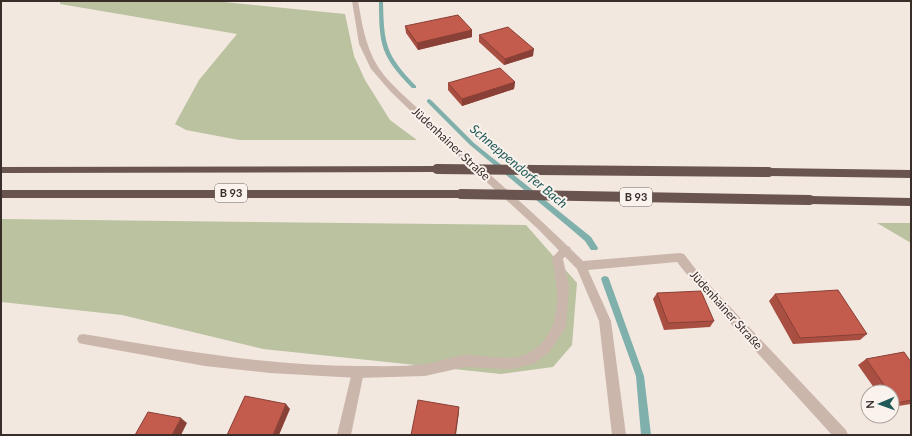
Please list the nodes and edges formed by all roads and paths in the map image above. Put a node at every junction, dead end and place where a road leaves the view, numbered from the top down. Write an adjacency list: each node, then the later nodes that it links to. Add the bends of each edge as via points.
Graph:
1 (355, 1): 6 (street, Jüdenhainer Straße, via 363,44 374,67 448,142)
2 (1, 170): 3 (highway, B 93, bridge, via 437,168)
3 (911, 174)
4 (1, 194): 5 (highway, B 93, bridge, via 461,194)
5 (911, 202)
6 (566, 250): 7 (street, Jüdenhainer Straße); 9 (street, via 557,258 563,286 560,327 545,348 531,359 512,363 465,361 425,370)
7 (581, 266): 11 (street, Jüdenhainer Straße, via 606,321); 12 (street, Jüdenhainer Straße, via 680,257 697,279)
8 (83, 340): 9 (street, via 205,360)
9 (358, 372): 10 (street)
10 (344, 435)
11 (619, 435)
12 (841, 435)

